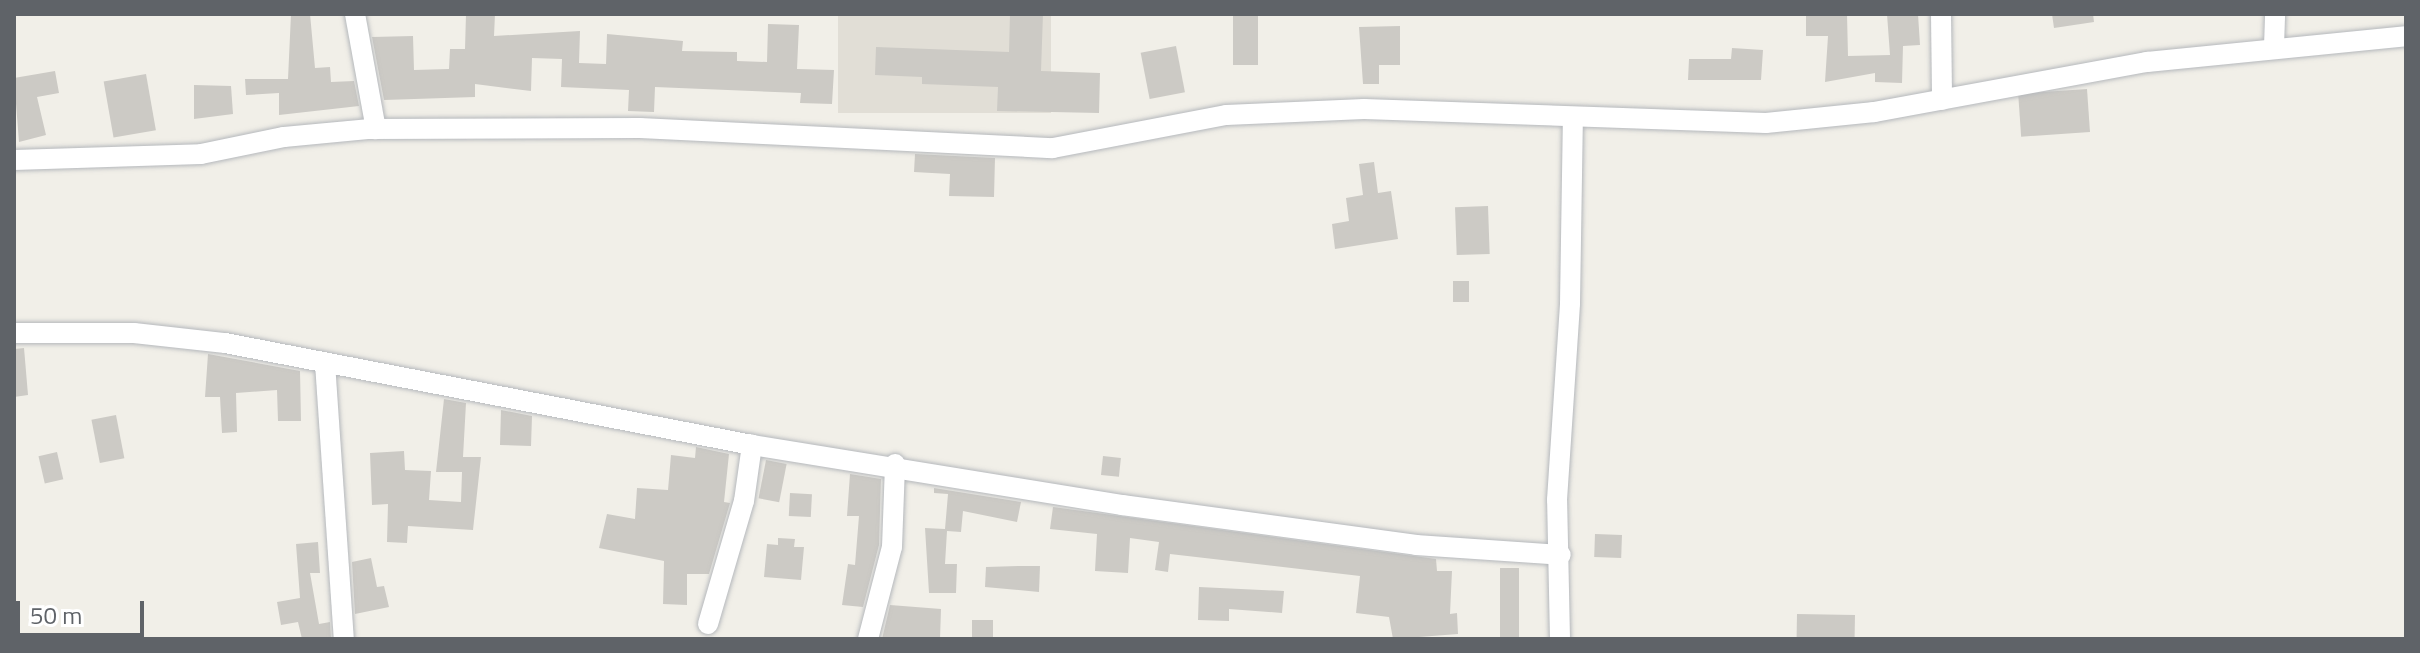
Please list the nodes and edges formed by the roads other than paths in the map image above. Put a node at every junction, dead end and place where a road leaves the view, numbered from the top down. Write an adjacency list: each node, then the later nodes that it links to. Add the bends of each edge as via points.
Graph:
1 (355, 14): 8 (street)
2 (1941, 14): 6 (street)
3 (2275, 14): 5 (street)
4 (2406, 36): 5 (street)
5 (2274, 46): 6 (street, via 2147,62)
6 (1942, 100): 7 (street, via 1766,123)
7 (1573, 119): 8 (street, via 1364,109 1226,115 1053,148 640,128); 14 (street, via 1570,303 1558,492)
8 (376, 129): 9 (street, via 284,137 201,154)
9 (14, 160)
10 (14, 333): 11 (street, via 134,333 225,343)
11 (325, 363): 12 (street); 16 (street)
12 (752, 445): 13 (street); 15 (street, via 741,513)
13 (895, 464): 14 (street, via 1122,505 1401,543); 17 (street, via 892,547)
14 (1561, 555): 18 (street)
15 (708, 624)
16 (344, 639)
17 (868, 639)
18 (1560, 639)

